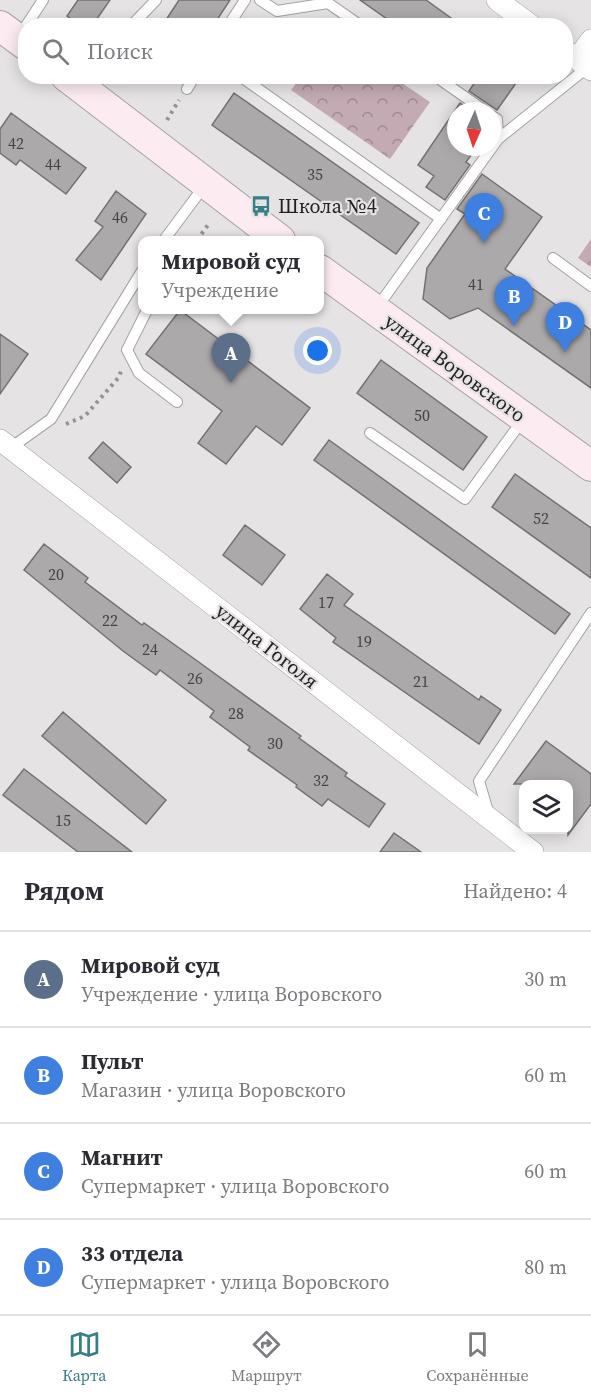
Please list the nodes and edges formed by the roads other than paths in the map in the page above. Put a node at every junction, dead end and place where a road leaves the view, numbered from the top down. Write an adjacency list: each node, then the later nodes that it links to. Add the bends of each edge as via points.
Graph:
1 (43, 0): 6 (lane)
2 (156, 0): 7 (lane)
3 (245, 0): 8 (lane)
4 (260, 0): 9 (lane, via 276,11 328,3)
5 (497, 0): 10 (street)
6 (30, 18)
7 (139, 18)
8 (233, 18)
9 (350, 18)
10 (521, 18)
11 (591, 40): 12 (street)
12 (580, 62)
13 (81, 84): 22 (street)
14 (190, 84): 18 (lane)
15 (251, 84): 23 (lane)
16 (446, 84): 19 (lane)
17 (557, 84): 20 (lane)
18 (187, 89)
19 (472, 102)
20 (501, 136)
21 (486, 156): 23 (lane)
22 (205, 185): 24 (lane); 25 (street)
23 (441, 219): 30 (lane)
24 (167, 236)
25 (275, 236)
26 (553, 258): 29 (lane)
27 (324, 273): 30 (street, улица Воровского)
28 (138, 278): 35 (lane, via 51,419)
29 (591, 286)
30 (375, 311): 33 (street, улица Воровского)
31 (145, 314): 32 (lane, via 127,350 140,373)
32 (177, 402)
33 (524, 418): 34 (lane, via 465,499); 36 (street, улица Воровского)
34 (370, 433)
35 (4, 447): 38 (street, улица Гоголя)
36 (591, 466)
37 (591, 613): 38 (lane, via 479,781)
38 (490, 818): 39 (street, улица Гоголя)
39 (533, 852)

